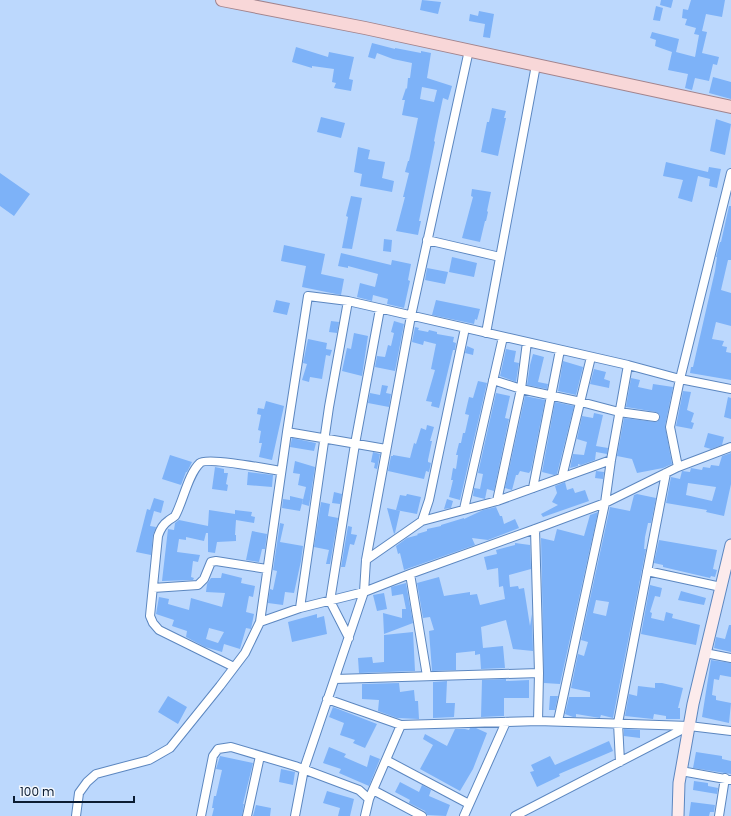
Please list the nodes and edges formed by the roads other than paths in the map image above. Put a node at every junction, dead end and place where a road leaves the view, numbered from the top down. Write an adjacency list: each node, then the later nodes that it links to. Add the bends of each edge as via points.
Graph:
1 (222, 0): 2 (main road)
2 (469, 50): 3 (main road); 6 (street)
3 (536, 65): 4 (main road); 7 (street)
4 (731, 107)
5 (731, 173): 19 (street)
6 (427, 240): 7 (street); 10 (street)
7 (500, 257): 12 (street)
8 (348, 302): 9 (street); 26 (street, via 308,296); 27 (street)
9 (380, 309): 10 (street); 28 (street)
10 (411, 316): 11 (street); 30 (street)
11 (465, 328): 12 (street); 40 (street, via 429,500)
12 (486, 333): 13 (street)
13 (504, 337): 14 (street); 18 (street)
14 (527, 342): 15 (street); 21 (street)
15 (560, 350): 16 (street); 22 (street)
16 (592, 357): 17 (street); 23 (street)
17 (628, 365): 19 (street); 24 (street)
18 (493, 380): 21 (street); 39 (street)
19 (680, 380): 20 (street); 32 (street, via 670,427)
20 (731, 388)
21 (521, 389): 22 (street); 37 (street)
22 (551, 396): 23 (street); 36 (street)
23 (581, 402): 24 (street); 35 (street)
24 (619, 412): 25 (street); 31 (street)
25 (655, 417)
26 (287, 432): 27 (street); 33 (street)
27 (324, 439): 28 (street); 51 (street)
28 (355, 444): 30 (street); 50 (street)
29 (731, 447): 32 (street)
30 (386, 449): 43 (street)
31 (611, 460): 35 (street); 38 (street)
32 (678, 467): 34 (street)
33 (281, 471): 44 (street); 48 (street, via 216,461 200,462 174,517 160,528)
34 (666, 473): 38 (street); 45 (street)
35 (562, 477): 36 (street)
36 (533, 488): 37 (street)
37 (497, 501): 39 (street)
38 (605, 503): 41 (street); 62 (street)
39 (464, 509): 40 (street)
40 (422, 521): 43 (street)
41 (535, 529): 46 (street); 57 (street)
42 (731, 545): 47 (street)
43 (366, 560): 49 (street)
44 (267, 569): 48 (street, via 216,561 211,562 204,579 198,585); 52 (street)
45 (647, 571): 47 (street); 64 (street)
46 (410, 574): 49 (street); 58 (street)
47 (721, 587): 54 (street)
48 (153, 588): 56 (street, via 150,616 152,623 159,630)
49 (364, 592): 50 (street); 53 (street)
50 (330, 601): 51 (street); 53 (street)
51 (300, 608): 52 (street)
52 (260, 622): 56 (street, via 245,653)
53 (349, 638): 59 (street)
54 (705, 654): 55 (street); 66 (street)
55 (731, 658)
56 (234, 667): 77 (street, via 170,748 149,760 96,774 87,782 79,793)
57 (539, 673): 58 (street); 61 (street)
58 (427, 676): 59 (street)
59 (335, 679): 60 (street)
60 (327, 699): 65 (street); 71 (street)
61 (538, 721): 62 (street); 63 (street)
62 (558, 721): 64 (street)
63 (506, 722): 65 (street); 76 (street)
64 (618, 723): 66 (street); 70 (street)
65 (401, 725): 69 (street)
66 (689, 726): 67 (street); 70 (street); 72 (street)
67 (731, 731)
68 (260, 756): 71 (street); 78 (street, via 231,747 218,749 213,756); 79 (street)
69 (386, 760): 74 (street); 76 (street)
70 (620, 762): 84 (street)
71 (304, 770): 75 (street, via 359,790); 80 (street)
72 (681, 771): 73 (street); 85 (street)
73 (728, 779): 86 (street)
74 (373, 790): 75 (street); 82 (street)
75 (369, 799): 81 (street)
76 (470, 804): 83 (street)
77 (76, 816)
78 (201, 816)
79 (247, 816)
80 (294, 816)
81 (365, 816)
82 (422, 816)
83 (464, 816)
84 (515, 816)
85 (678, 816)
86 (719, 816)

